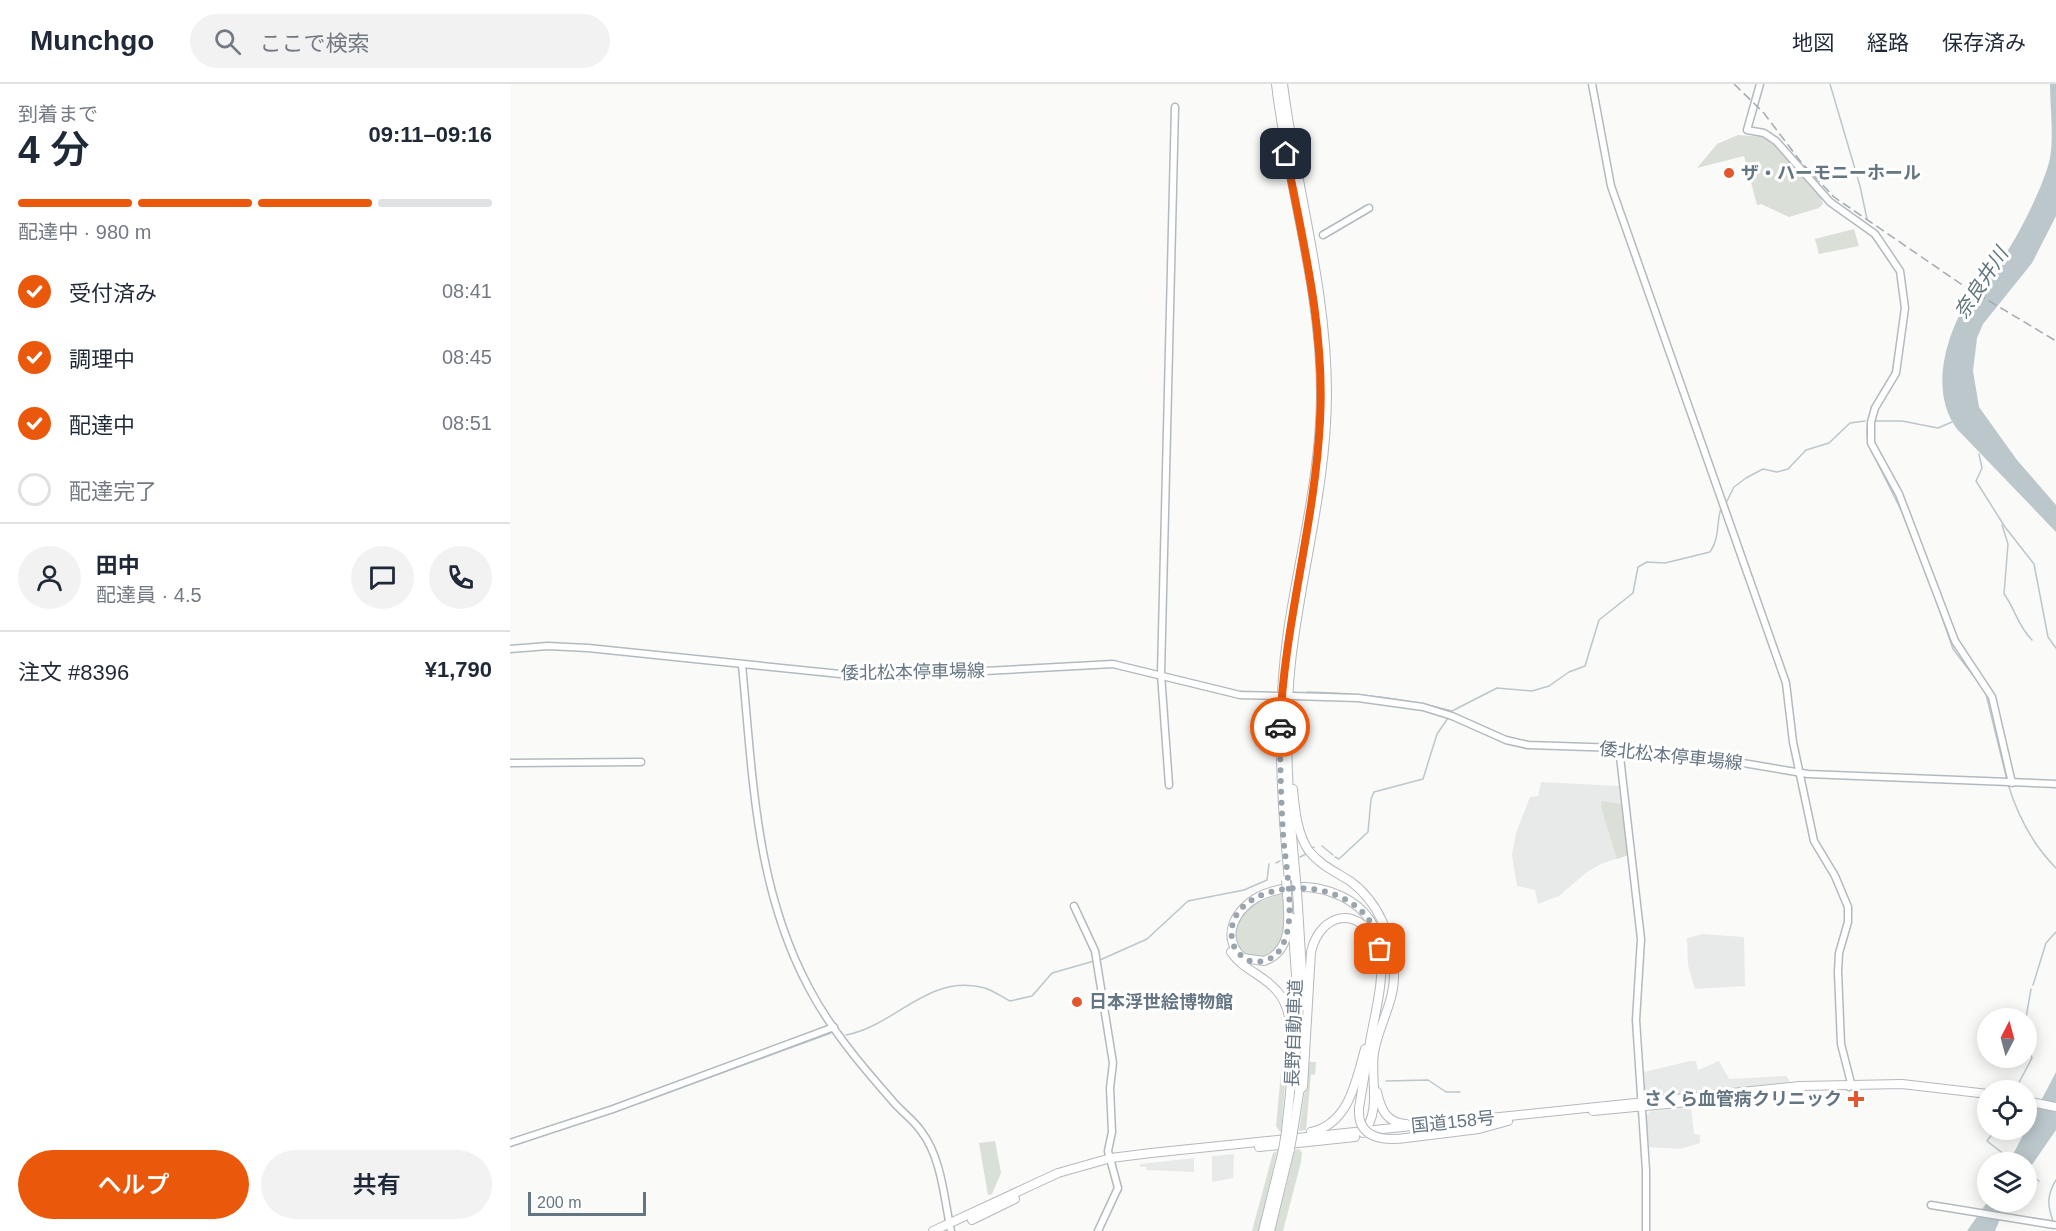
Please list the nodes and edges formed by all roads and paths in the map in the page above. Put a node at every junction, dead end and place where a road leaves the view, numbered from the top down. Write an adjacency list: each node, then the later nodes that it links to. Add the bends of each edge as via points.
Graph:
1 (1276, 84): 21 (highway, 長野自動車道, via 1314,303 1321,393 1315,472 1284,671 1280,731)
2 (1283, 84): 13 (highway, 長野自動車道, via 1321,302 1328,394 1322,474 1295,632)
3 (1592, 84): 17 (street, via 1611,186 1786,683)
4 (1760, 84): 18 (street, via 1747,130 1764,133 1776,141 1830,202 1875,234 1900,272 1905,308 1896,373 1875,408 1871,443 1899,494 1955,641 1992,697)
5 (1175, 107): 10 (street)
6 (1369, 208): 7 (street)
7 (1323, 235)
8 (510, 649): 9 (street, 倭北松本停車場線, via 588,648)
9 (742, 665): 10 (street, 倭北松本停車場線, via 882,676 1101,663); 27 (street, via 764,865 791,952)
10 (1161, 674): 11 (street, 倭北松本停車場線, via 1240,695); 20 (street)
11 (1277, 696)
12 (1293, 696): 14 (street, 倭北松本停車場線, via 1358,698 1423,707 1520,743)
13 (1288, 713): 21 (highway, 長野自動車道); 24 (highway, via 1294,793 1303,839 1315,857 1357,886 1373,904 1387,931)
14 (1619, 748): 17 (street, 倭北松本停車場線, via 1701,756); 33 (street, via 1641,939 1636,1020)
15 (641, 762): 16 (street)
16 (510, 763)
17 (1801, 773): 18 (street, 倭北松本停車場線); 29 (street, via 1816,845 1848,907 1838,964 1841,1044)
18 (2009, 783): 19 (street, 倭北松本停車場線)
19 (2056, 784)
20 (1169, 785)
21 (1290, 880): 22 (highway, 長野自動車道, bridge)
22 (1292, 892): 25 (highway, via 1281,948 1264,961 1243,958 1232,937 1233,922 1241,909 1275,890 1309,888 1341,897 1365,914 1378,936); 30 (highway, 長野自動車道, via 1304,989); 39 (highway, 長野自動車道, via 1297,1023)
23 (1074, 906): 44 (street, via 1095,951 1113,1063 1108,1151)
24 (1393, 963): 28 (highway, via 1394,979); 39 (highway, via 1368,911 1350,896 1327,887 1302,883 1274,886 1245,900 1231,916 1227,934 1232,953 1276,989 1288,1011)
25 (1383, 968): 26 (highway); 30 (highway, via 1375,940 1360,922 1339,918 1321,930 1311,952 1305,1067 1303,1087)
26 (1376, 1013): 37 (highway, bridge, via 1359,1108 1361,1124 1373,1137 1406,1138 1479,1129); 41 (highway, via 1354,1086 1338,1119 1324,1129)
27 (834, 1027): 42 (street); 47 (street, via 890,1099 922,1131 933,1154)
28 (1373, 1067): 38 (highway, via 1381,1107 1388,1118 1400,1124); 40 (highway, via 1372,1115)
29 (1850, 1085): 31 (highway, 国道158号, via 1920,1085); 33 (highway, 国道158号)
30 (1299, 1090): 39 (highway, 長野自動車道)
31 (1977, 1094)
32 (2037, 1103): 34 (highway)
33 (1641, 1104): 37 (highway, 国道158号); 38 (highway, 国道158号); 52 (street)
34 (2056, 1107)
35 (2037, 1108): 36 (highway)
36 (2056, 1112)
37 (1508, 1121): 40 (highway, 国道158号)
38 (1433, 1124): 40 (highway, 国道158号)
39 (1290, 1132): 43 (highway, 長野自動車道, bridge)
40 (1362, 1134): 41 (highway, 国道158号); 44 (highway, 国道158号)
41 (1269, 1141): 44 (highway, 国道158号)
42 (510, 1143)
43 (1287, 1150): 50 (highway, 長野自動車道); 51 (highway, 長野自動車道)
44 (1111, 1160): 47 (highway, 国道158号, via 1060,1178); 49 (street, via 1118,1188)
45 (1931, 1205): 46 (street)
46 (2054, 1225)
47 (950, 1229): 48 (highway, 国道158号)
48 (933, 1231)
49 (1098, 1231)
50 (1263, 1231)
51 (1270, 1231)
52 (1646, 1231)

